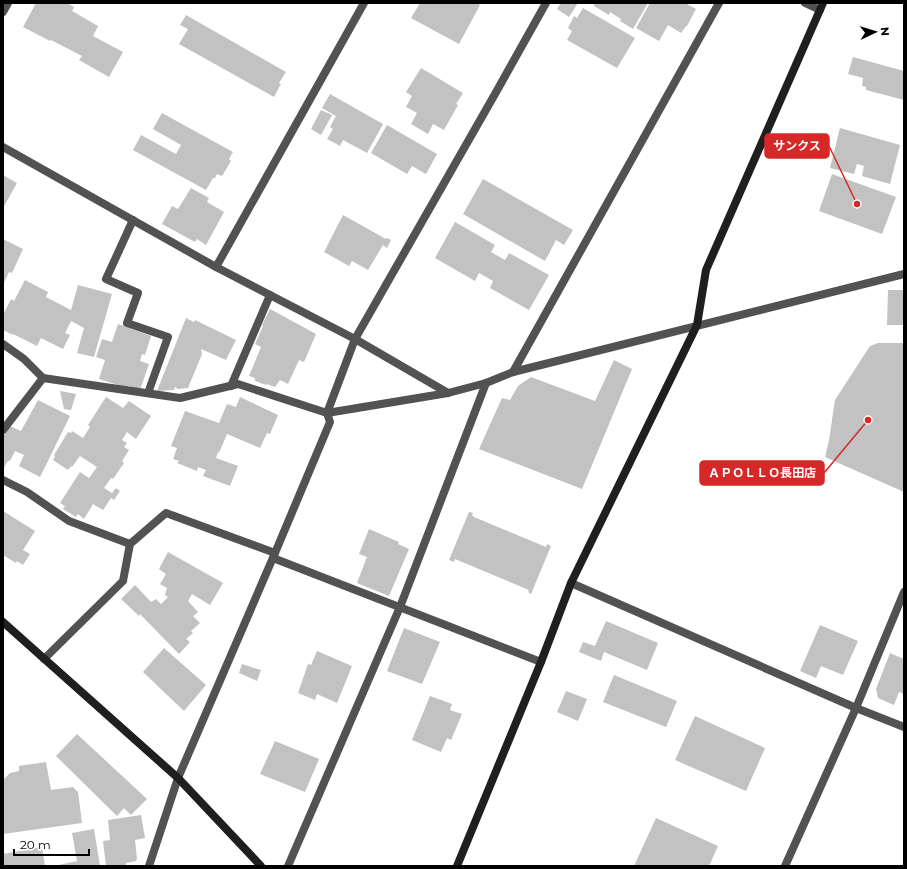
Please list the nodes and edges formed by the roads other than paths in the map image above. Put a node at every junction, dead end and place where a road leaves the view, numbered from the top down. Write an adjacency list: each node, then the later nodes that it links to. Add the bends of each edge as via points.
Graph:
1 (8, 3): 7 (street)
2 (364, 3): 10 (street)
3 (546, 3): 14 (street)
4 (719, 3): 16 (street)
5 (805, 3): 6 (street)
6 (821, 7): 13 (street, via 706,270)
7 (3, 12)
8 (3, 147): 9 (street)
9 (133, 220): 10 (street); 20 (street, via 106,279 138,292 127,323 168,337)
10 (216, 266): 12 (street)
11 (904, 274): 13 (street)
12 (270, 295): 14 (street); 19 (street)
13 (697, 325): 16 (street); 27 (street)
14 (355, 339): 21 (street); 22 (street)
15 (3, 344): 17 (street, via 24,359)
16 (513, 372): 18 (street)
17 (43, 378): 20 (street); 23 (street)
18 (486, 383): 21 (street); 29 (street)
19 (231, 386): 20 (street, via 180,398); 22 (street, via 238,384)
20 (148, 393)
21 (448, 393): 22 (street)
22 (327, 413): 26 (street, via 330,422)
23 (3, 430)
24 (3, 480): 25 (street, via 27,492 69,521)
25 (130, 544): 26 (street, via 166,513); 31 (street, via 123,581)
26 (274, 556): 29 (street); 35 (street)
27 (571, 583): 32 (street); 33 (street)
28 (904, 592): 33 (street)
29 (400, 608): 32 (street); 38 (street)
30 (3, 622): 31 (street)
31 (44, 659): 35 (street)
32 (541, 662): 39 (street)
33 (856, 708): 34 (street); 40 (street)
34 (904, 727)
35 (178, 778): 36 (street); 37 (street)
36 (149, 866)
37 (261, 866)
38 (288, 866)
39 (457, 866)
40 (785, 866)

